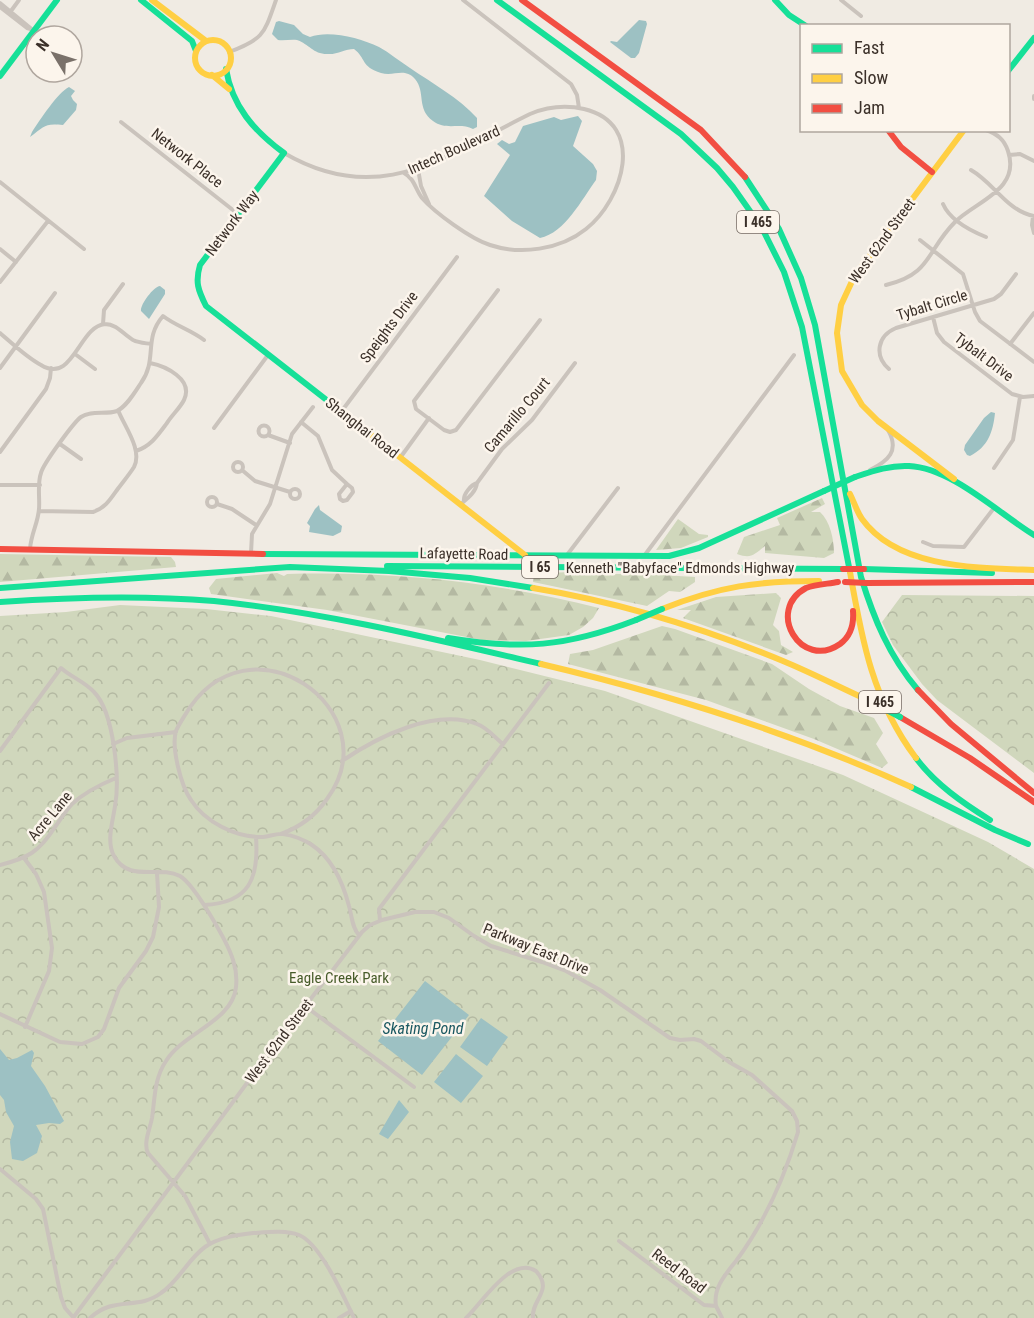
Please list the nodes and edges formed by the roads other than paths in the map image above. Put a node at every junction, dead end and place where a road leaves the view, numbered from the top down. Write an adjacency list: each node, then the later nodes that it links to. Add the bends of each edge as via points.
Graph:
1 (19, 0): 13 (street)
2 (57, 0): 16 (main road)
3 (143, 0): 22 (main road, via 192,41)
4 (152, 0): 19 (main road)
5 (276, 0): 21 (street, via 261,35)
6 (463, 0): 28 (street, via 571,84)
7 (496, 0): 111 (main road, I 465, via 681,134 713,163 746,203 768,238 792,294)
8 (524, 0): 100 (main road, I 465, via 701,130 742,172 764,204 806,293)
9 (775, 0): 17 (main road)
10 (841, 0): 14 (street)
11 (0, 3): 13 (street)
12 (0, 7): 13 (street)
13 (10, 12): 15 (street)
14 (861, 16)
15 (25, 24)
16 (39, 24)
17 (803, 24)
18 (1034, 38): 24 (main road)
19 (206, 42): 21 (main road, via 220,42); 22 (main road)
20 (24, 44): 26 (main road)
21 (230, 52): 23 (main road)
22 (196, 53): 25 (main road, via 199,68)
23 (226, 69): 25 (main road); 27 (main road, Intech Boulevard)
24 (1010, 69)
25 (212, 75): 27 (main road, Intech Boulevard)
26 (0, 76)
27 (230, 89): 33 (main road, Intech Boulevard, via 251,124)
28 (579, 108): 36 (street, Intech Boulevard, via 535,112); 42 (street, Intech Boulevard, via 612,123 622,145 622,170 614,194 583,232 547,247 507,249 470,236)
29 (121, 122): 44 (street, Network Place)
30 (890, 132): 38 (main road, via 901,147)
31 (962, 132): 38 (main road, West 62nd Street)
32 (993, 132): 34 (street, via 1003,141)
33 (284, 153): 39 (street, Intech Boulevard, via 315,169 341,176 374,178); 44 (main road, Network Way)
34 (1009, 155): 35 (street, via 1020,154); 41 (street, via 1008,173)
35 (1034, 161)
36 (418, 169): 39 (street, Intech Boulevard); 42 (street)
37 (971, 170): 41 (street)
38 (932, 172): 90 (main road, West 62nd Street, via 854,277 838,318 838,356 847,382 862,405)
39 (404, 173): 42 (street)
40 (0, 182): 47 (street)
41 (998, 192): 45 (street, via 1017,209); 46 (street)
42 (429, 204)
43 (943, 204): 46 (street)
44 (238, 214): 62 (main road, Network Way, via 200,266 196,283)
45 (1033, 216): 48 (street)
46 (957, 220): 49 (street); 53 (street)
47 (48, 221): 52 (street); 55 (street)
48 (1034, 233)
49 (986, 237)
50 (920, 240): 53 (street)
51 (0, 249): 55 (street)
52 (84, 249)
53 (934, 251): 59 (street, via 913,275); 63 (street, via 963,274)
54 (457, 257): 87 (street, Speights Drive)
55 (16, 262): 57 (street)
56 (1016, 274): 63 (street, Tybalt Circle, via 996,297)
57 (0, 282)
58 (123, 284): 67 (street, via 104,310)
59 (886, 285)
60 (498, 291): 88 (street, via 414,401 415,407)
61 (55, 294): 72 (street)
62 (200, 298): 74 (main road, Shanghai Road)
63 (973, 305): 65 (street, Tybalt Circle); 71 (street, via 981,322)
64 (1034, 313): 71 (street)
65 (933, 317): 82 (street, Tybalt Circle, via 894,329 883,337 880,356); 84 (street, Tybalt Drive, via 944,342)
66 (540, 320): 88 (street, via 456,430 447,432)
67 (103, 325): 70 (street, via 115,327 135,341); 73 (street, via 92,331)
68 (0, 333): 72 (street)
69 (204, 340): 70 (street, via 163,316 153,329)
70 (152, 344): 77 (street)
71 (1010, 344): 76 (street)
72 (16, 346): 79 (street); 80 (street)
73 (75, 354): 80 (street, via 63,366); 81 (street)
74 (268, 355): 87 (main road, Shanghai Road); 91 (street)
75 (794, 355): 125 (street)
76 (1034, 362)
77 (150, 363): 86 (street, via 142,382); 95 (street, via 179,377 185,386 185,396 153,441)
78 (575, 363): 113 (street, Camarillo Court)
79 (0, 368)
80 (51, 368): 96 (street, via 46,389)
81 (95, 369)
82 (890, 369)
83 (1034, 396): 84 (street, Tybalt Drive)
84 (1020, 397): 101 (street, via 1013,440)
85 (313, 407): 89 (street)
86 (118, 410): 94 (street, via 83,416); 95 (street)
87 (341, 412): 98 (main road, Shanghai Road)
88 (429, 418): 98 (street)
89 (301, 422): 93 (street); 106 (street, via 318,436 332,471)
90 (886, 427): 97 (main road, West 62nd Street); 103 (street, via 892,439 891,454)
91 (214, 428)
92 (268, 435): 93 (street)
93 (290, 443): 109 (street)
94 (60, 444): 99 (street); 107 (street, via 41,471)
95 (136, 451): 116 (street, via 133,469 100,509)
96 (0, 452)
97 (924, 455): 104 (main road); 108 (main road)
98 (400, 458): 113 (main road, Shanghai Road)
99 (81, 459)
100 (841, 465): 127 (main road, via 861,519 897,549 943,562); 140 (main road, I 465, via 864,588 874,622 890,654 938,714)
101 (994, 468)
102 (242, 470): 109 (street, via 255,481)
103 (858, 475): 104 (main road, Lafayette Road, via 911,466); 125 (main road, Lafayette Road, bridge, via 699,548 669,556)
104 (954, 479): 108 (main road, Lafayette Road)
105 (0, 484): 107 (street)
106 (347, 484)
107 (39, 485): 116 (street)
108 (966, 487): 115 (main road, Lafayette Road)
109 (276, 488): 112 (street); 117 (street)
110 (618, 488): 124 (street)
111 (834, 491): 128 (main road, via 852,624 847,638 835,648 821,651 797,642 787,619 796,595 805,589); 144 (main road, I 465, via 865,657 888,717 912,753 941,785)
112 (290, 492)
113 (462, 503): 123 (main road, Shanghai Road)
114 (217, 504): 117 (street)
115 (994, 508): 118 (main road, Lafayette Road); 119 (street, via 964,547)
116 (39, 511): 121 (street)
117 (256, 525): 122 (street)
118 (1034, 535)
119 (923, 542)
120 (0, 549): 121 (main road, Lafayette Road)
121 (30, 549): 122 (main road, Lafayette Road)
122 (251, 553): 123 (main road, Lafayette Road)
123 (526, 555): 124 (main road, Lafayette Road)
124 (567, 556): 125 (main road, Lafayette Road)
125 (644, 556)
126 (290, 567): 127 (main road, Kenneth "Babyface" Edmonds Highway / I 65, bridge); 130 (main road, I 65); 141 (main road, bridge, via 389,571 530,587 668,620 737,643 870,701 975,761)
127 (1034, 572)
128 (841, 582): 129 (main road, Kenneth "Babyface" Edmonds Highway, bridge); 132 (main road, Kenneth "Babyface" Edmonds Highway, bridge, via 745,584 709,592 576,641 522,647)
129 (1034, 582)
130 (0, 588)
131 (0, 602): 132 (main road, via 80,597 190,599)
132 (377, 627): 144 (main road, via 628,685 733,717 858,764)
133 (549, 683): 136 (street)
134 (176, 732): 135 (street, via 127,738); 138 (street, via 197,698 216,682 242,671 276,671 302,681 322,697 337,724); 143 (street, via 178,771 191,801 204,815 226,828)
135 (113, 744): 137 (street, via 98,696 61,668); 139 (street)
136 (503, 744): 138 (street, via 475,723 434,721 391,734); 149 (street, via 379,909)
137 (0, 751)
138 (342, 761): 142 (street, via 336,784 323,804 302,824)
139 (116, 778): 145 (street, Acre Lane, via 82,796 64,813 42,846); 147 (street, via 110,840 113,855 132,871)
140 (1034, 793)
141 (1034, 802)
142 (281, 834): 143 (street); 150 (street, via 309,843 329,861 344,890)
143 (256, 837): 148 (street, via 255,867 248,886 231,901)
144 (1031, 846)
145 (24, 858): 146 (street, Acre Lane); 153 (street, via 44,892 52,948 47,976)
146 (0, 865)
147 (158, 873): 148 (street, via 183,878); 153 (street, via 155,932 119,988 99,1036 88,1043 73,1044)
148 (203, 905): 156 (street, via 232,955 236,988 228,1009 174,1050 157,1081 146,1149)
149 (380, 920): 150 (street, West 62nd Street); 159 (street, Parkway East Drive, via 414,912 436,913 487,944 566,971 672,1039 703,1042 757,1078 792,1111 798,1121 798,1132 772,1203 756,1234 719,1285)
150 (359, 935): 151 (street, West 62nd Street)
151 (305, 1006): 154 (street); 156 (street, West 62nd Street)
152 (0, 1014): 153 (street)
153 (25, 1027)
154 (414, 1087)
155 (0, 1169): 161 (street, via 44,1210 61,1297)
156 (174, 1182): 158 (street); 161 (street, West 62nd Street)
157 (619, 1241): 159 (street, Reed Road, via 704,1305)
158 (210, 1244): 160 (street, via 226,1237 255,1233 302,1236 318,1252); 162 (street, via 157,1296 139,1303 107,1306)
159 (716, 1306): 167 (street, Reed Road)
160 (351, 1311): 163 (street); 164 (street)
161 (74, 1318)
162 (90, 1318)
163 (339, 1318)
164 (354, 1318)
165 (466, 1318): 166 (street, via 505,1276 525,1267 536,1271 543,1283)
166 (533, 1318)
167 (722, 1318)

